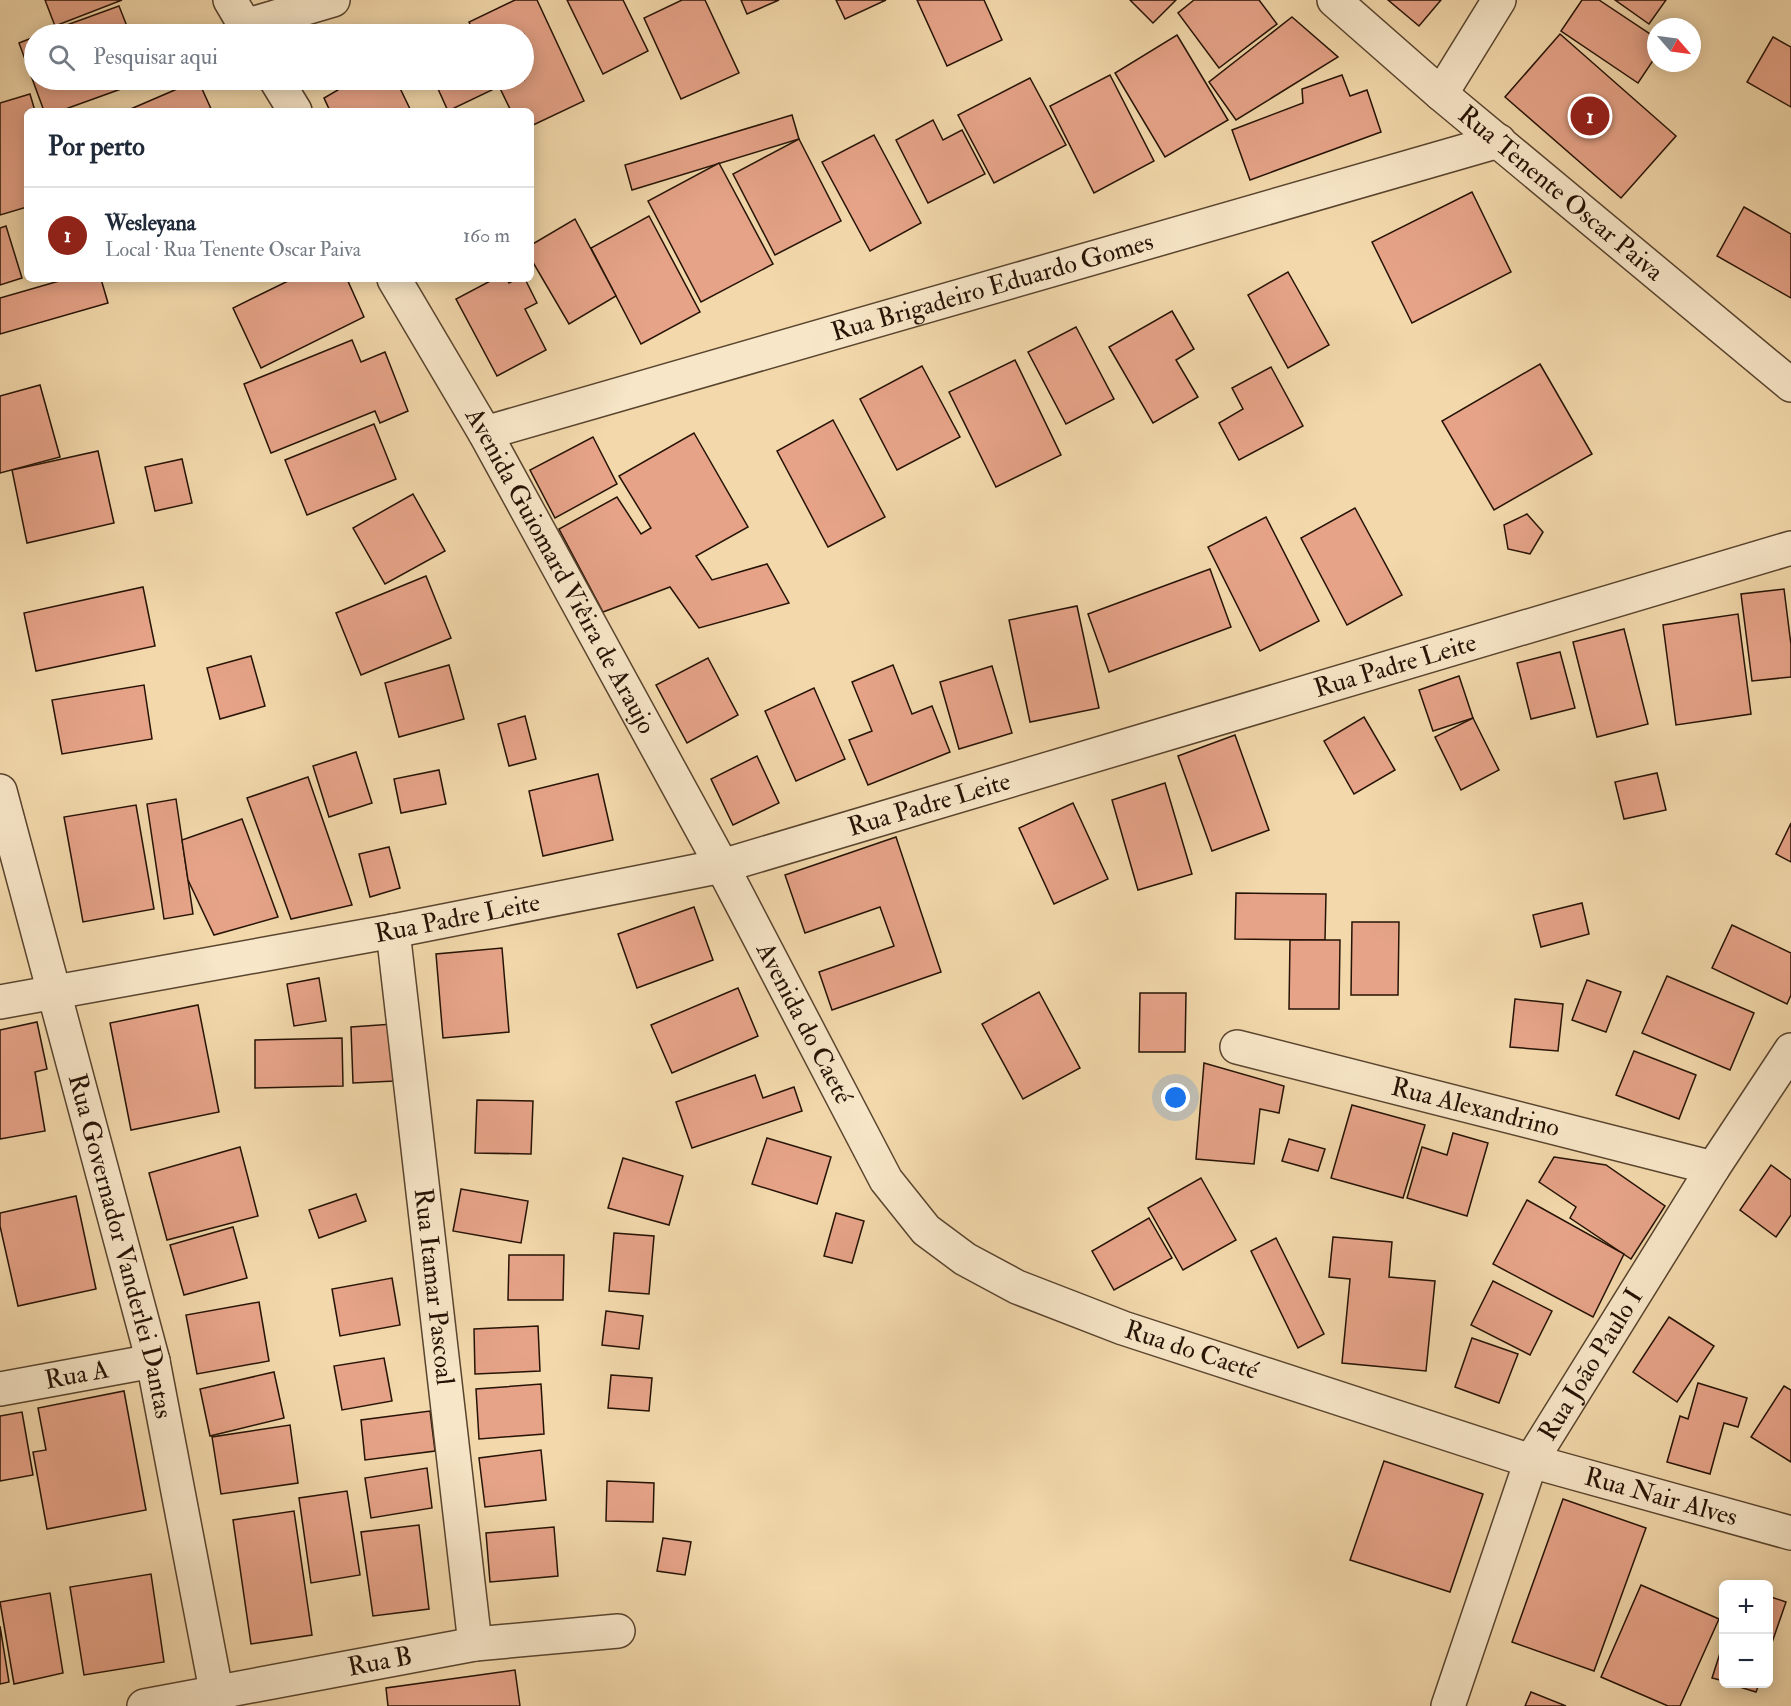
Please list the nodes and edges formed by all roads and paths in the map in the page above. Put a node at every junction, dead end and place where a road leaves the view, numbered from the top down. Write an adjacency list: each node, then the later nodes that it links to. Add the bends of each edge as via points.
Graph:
1 (333, 0): 4 (street)
2 (1334, 0): 6 (street, Rua Tenente Oscar Paiva)
3 (1499, 0): 6 (street)
4 (242, 20)
5 (282, 90): 7 (street)
6 (1441, 94): 8 (street, Rua Tenente Oscar Paiva)
7 (293, 108)
8 (1499, 141): 10 (street, Rua Tenente Oscar Paiva); 11 (street, Rua Brigadeiro Eduardo Gomes)
9 (396, 282): 11 (street, Avenida Guiomard Viêira de Araujo)
10 (1791, 385)
11 (485, 433): 14 (street, Avenida Guiomard Viêira de Araujo)
12 (1791, 548): 14 (street, Rua Padre Leite)
13 (0, 791): 16 (street, Rua Governador Vanderlei Dantas)
14 (722, 866): 15 (street, Rua Padre Leite); 21 (street, Avenida do Caeté)
15 (393, 932): 16 (street, Rua Padre Leite); 27 (street, Rua Itamar Pascoal)
16 (52, 991): 17 (street, Rua Padre Leite); 22 (street, Rua Governador Vanderlei Dantas)
17 (0, 1002)
18 (1238, 1047): 20 (street, Rua Alexandrino)
19 (1790, 1056): 20 (street, Rua João Paulo I)
20 (1713, 1168): 24 (street, Rua João Paulo I)
21 (886, 1180): 24 (street, Rua do Caeté, via 926,1230 966,1259 1017,1287 1123,1328)
22 (153, 1361): 23 (street, Rua A); 28 (street, Rua Governador Vanderlei Dantas)
23 (0, 1389)
24 (1531, 1461): 25 (street, Rua Nair Alves); 30 (street, Rua João Paulo I)
25 (1791, 1533)
26 (618, 1631): 27 (street, Rua B)
27 (475, 1644): 28 (street, Rua B)
28 (218, 1700): 29 (street, Rua B)
29 (144, 1706)
30 (1448, 1706)

